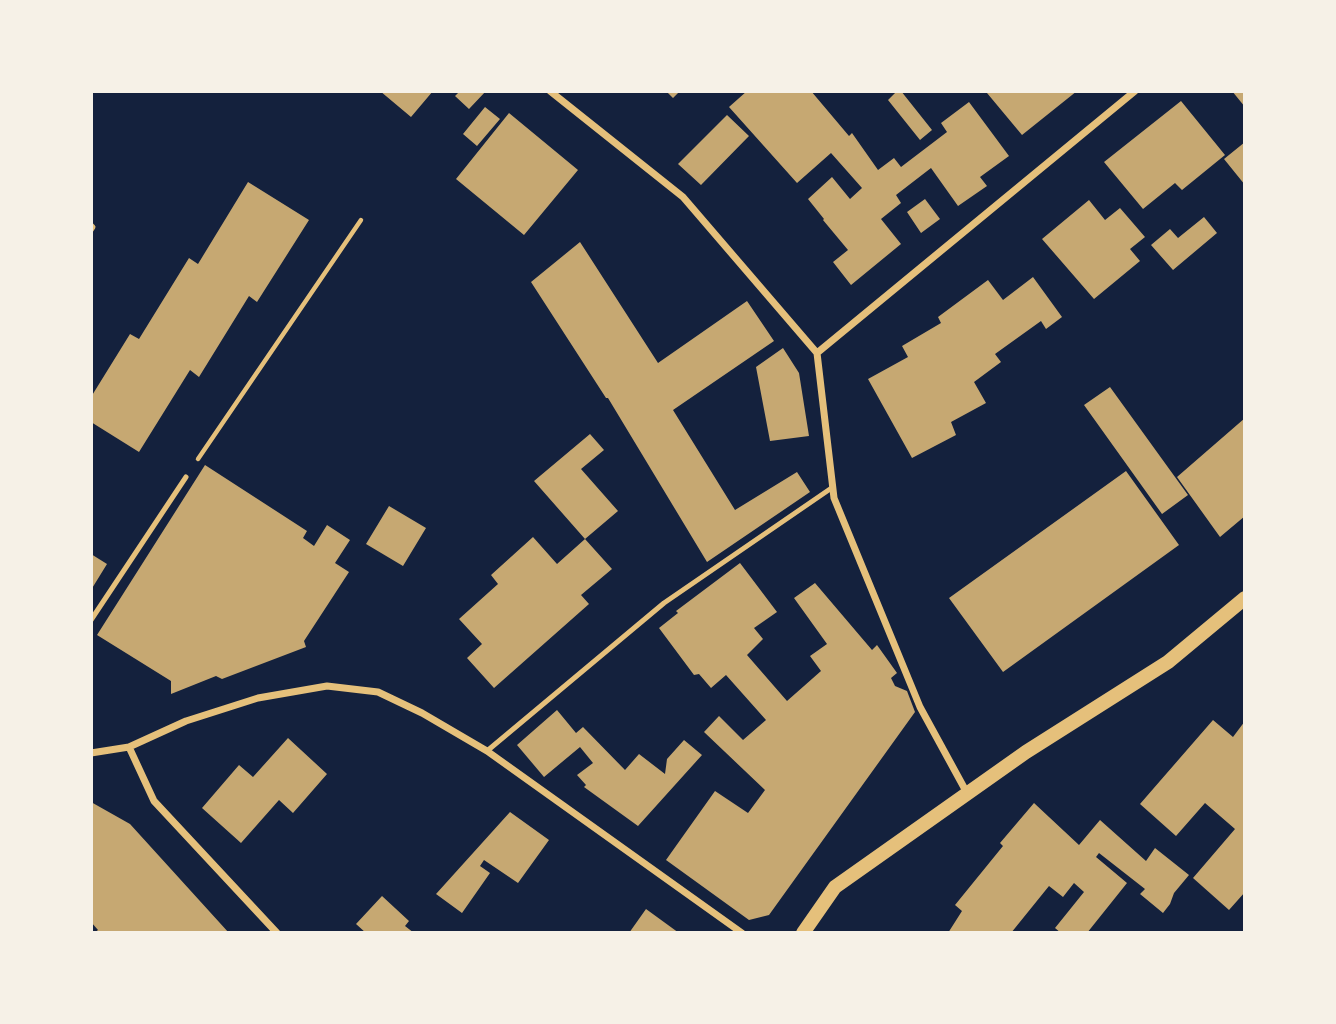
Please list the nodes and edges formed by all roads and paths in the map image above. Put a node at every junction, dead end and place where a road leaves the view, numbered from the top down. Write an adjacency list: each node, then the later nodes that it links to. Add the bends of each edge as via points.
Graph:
1 (550, 91): 4 (street, via 682,197)
2 (1135, 91): 4 (street)
3 (361, 220): 5 (path)
4 (817, 353): 6 (street)
5 (186, 477): 8 (lane)
6 (833, 487): 10 (lane, via 664,603); 12 (street, via 920,707)
7 (1245, 598): 12 (main road, via 1168,662)
8 (91, 620)
9 (129, 747): 10 (street, via 186,721 258,698 327,686 378,692); 11 (street); 13 (street, via 154,801)
10 (487, 751): 14 (street)
11 (91, 753)
12 (967, 793): 15 (main road, via 835,887)
13 (277, 933)
14 (742, 933)
15 (803, 933)

